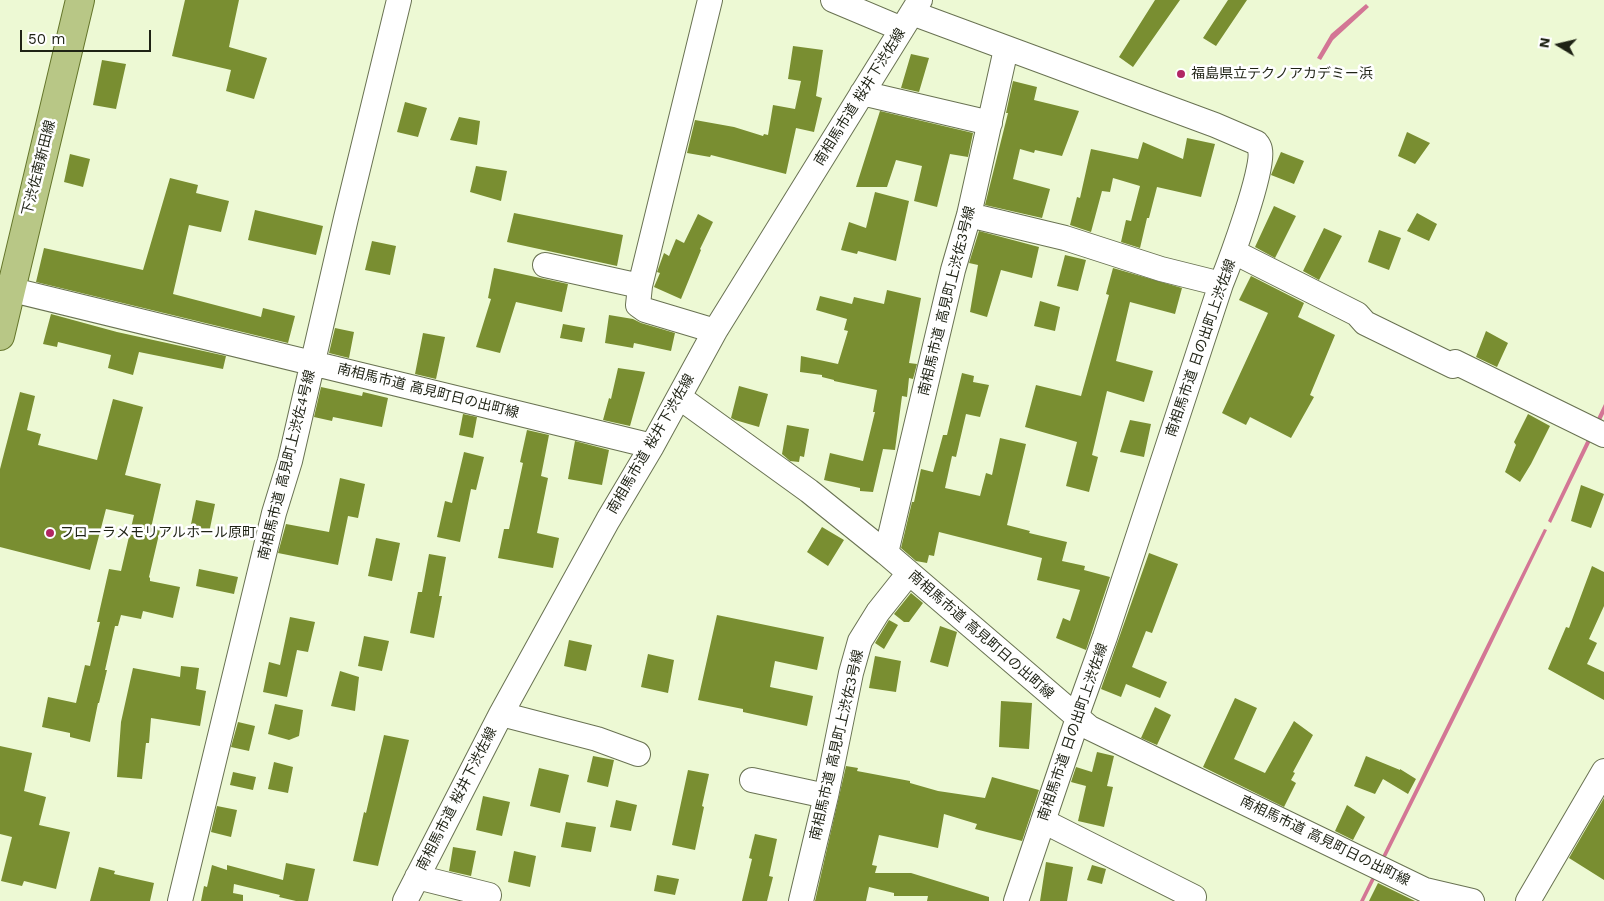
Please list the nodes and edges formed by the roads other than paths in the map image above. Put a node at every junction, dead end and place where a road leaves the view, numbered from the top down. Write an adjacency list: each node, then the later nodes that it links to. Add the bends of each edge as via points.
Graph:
1 (80, 0): 14 (main road, 下渋佐南新田線)
2 (399, 0): 17 (street, 南相馬市道 高見町上渋佐4号線)
3 (710, 0): 13 (street)
4 (833, 0): 5 (street, 南相馬市道 日の出町上渋佐線)
5 (911, 14): 6 (street, 南相馬市道 日の出町上渋佐線); 7 (street, 南相馬市道 桜井下渋佐線)
6 (1006, 49): 8 (street, 南相馬市道 高見町上渋佐3号線); 10 (street, 南相馬市道 日の出町上渋佐線, via 1257,143 1261,151 1260,168)
7 (862, 93): 8 (street); 15 (street, 南相馬市道 桜井下渋佐線)
8 (990, 123): 9 (street, 南相馬市道 高見町上渋佐3号線)
9 (969, 215): 12 (street, via 1065,238 1161,269); 21 (street, 南相馬市道 高見町上渋佐3号線)
10 (1234, 252): 12 (street, 南相馬市道 日の出町上渋佐線); 19 (street, via 1357,314 1365,323 1453,366 1455,362)
11 (545, 265): 13 (street)
12 (1221, 284): 24 (street, 南相馬市道 日の出町上渋佐線)
13 (640, 286): 15 (street, via 638,306)
14 (5, 288): 16 (main road, 下渋佐南新田線); 17 (street, 南相馬市道 高見町日の出町線)
15 (715, 331): 18 (street, 南相馬市道 桜井下渋佐線)
16 (0, 336)
17 (312, 362): 20 (street, 南相馬市道 高見町日の出町線); 34 (street, 南相馬市道 高見町上渋佐4号線)
18 (679, 397): 20 (street, 南相馬市道 桜井下渋佐線); 21 (street, 南相馬市道 高見町日の出町線, via 809,491)
19 (1604, 435)
20 (652, 446): 23 (street, 南相馬市道 桜井下渋佐線)
21 (886, 552): 22 (street, 南相馬市道 高見町日の出町線)
22 (909, 573): 24 (street, 南相馬市道 高見町日の出町線); 28 (street, 南相馬市道 高見町上渋佐3号線, via 860,641)
23 (501, 714): 25 (street, via 597,739); 30 (street, 南相馬市道 桜井下渋佐線)
24 (1078, 718): 29 (street, 南相馬市道 日の出町上渋佐線); 32 (street, 南相馬市道 高見町日の出町線, via 1099,732)
25 (638, 754)
26 (1604, 771): 39 (street)
27 (752, 780): 28 (street)
28 (826, 796): 36 (street, 南相馬市道 高見町上渋佐3号線)
29 (1043, 821): 33 (street); 37 (street, 南相馬市道 日の出町上渋佐線)
30 (417, 876): 31 (street); 35 (street, 南相馬市道 桜井下渋佐線)
31 (489, 895)
32 (1432, 896): 38 (street, 南相馬市道 高見町日の出町線)
33 (1194, 897)
34 (180, 901)
35 (405, 901)
36 (801, 901)
37 (1016, 901)
38 (1472, 901)
39 (1528, 901)

